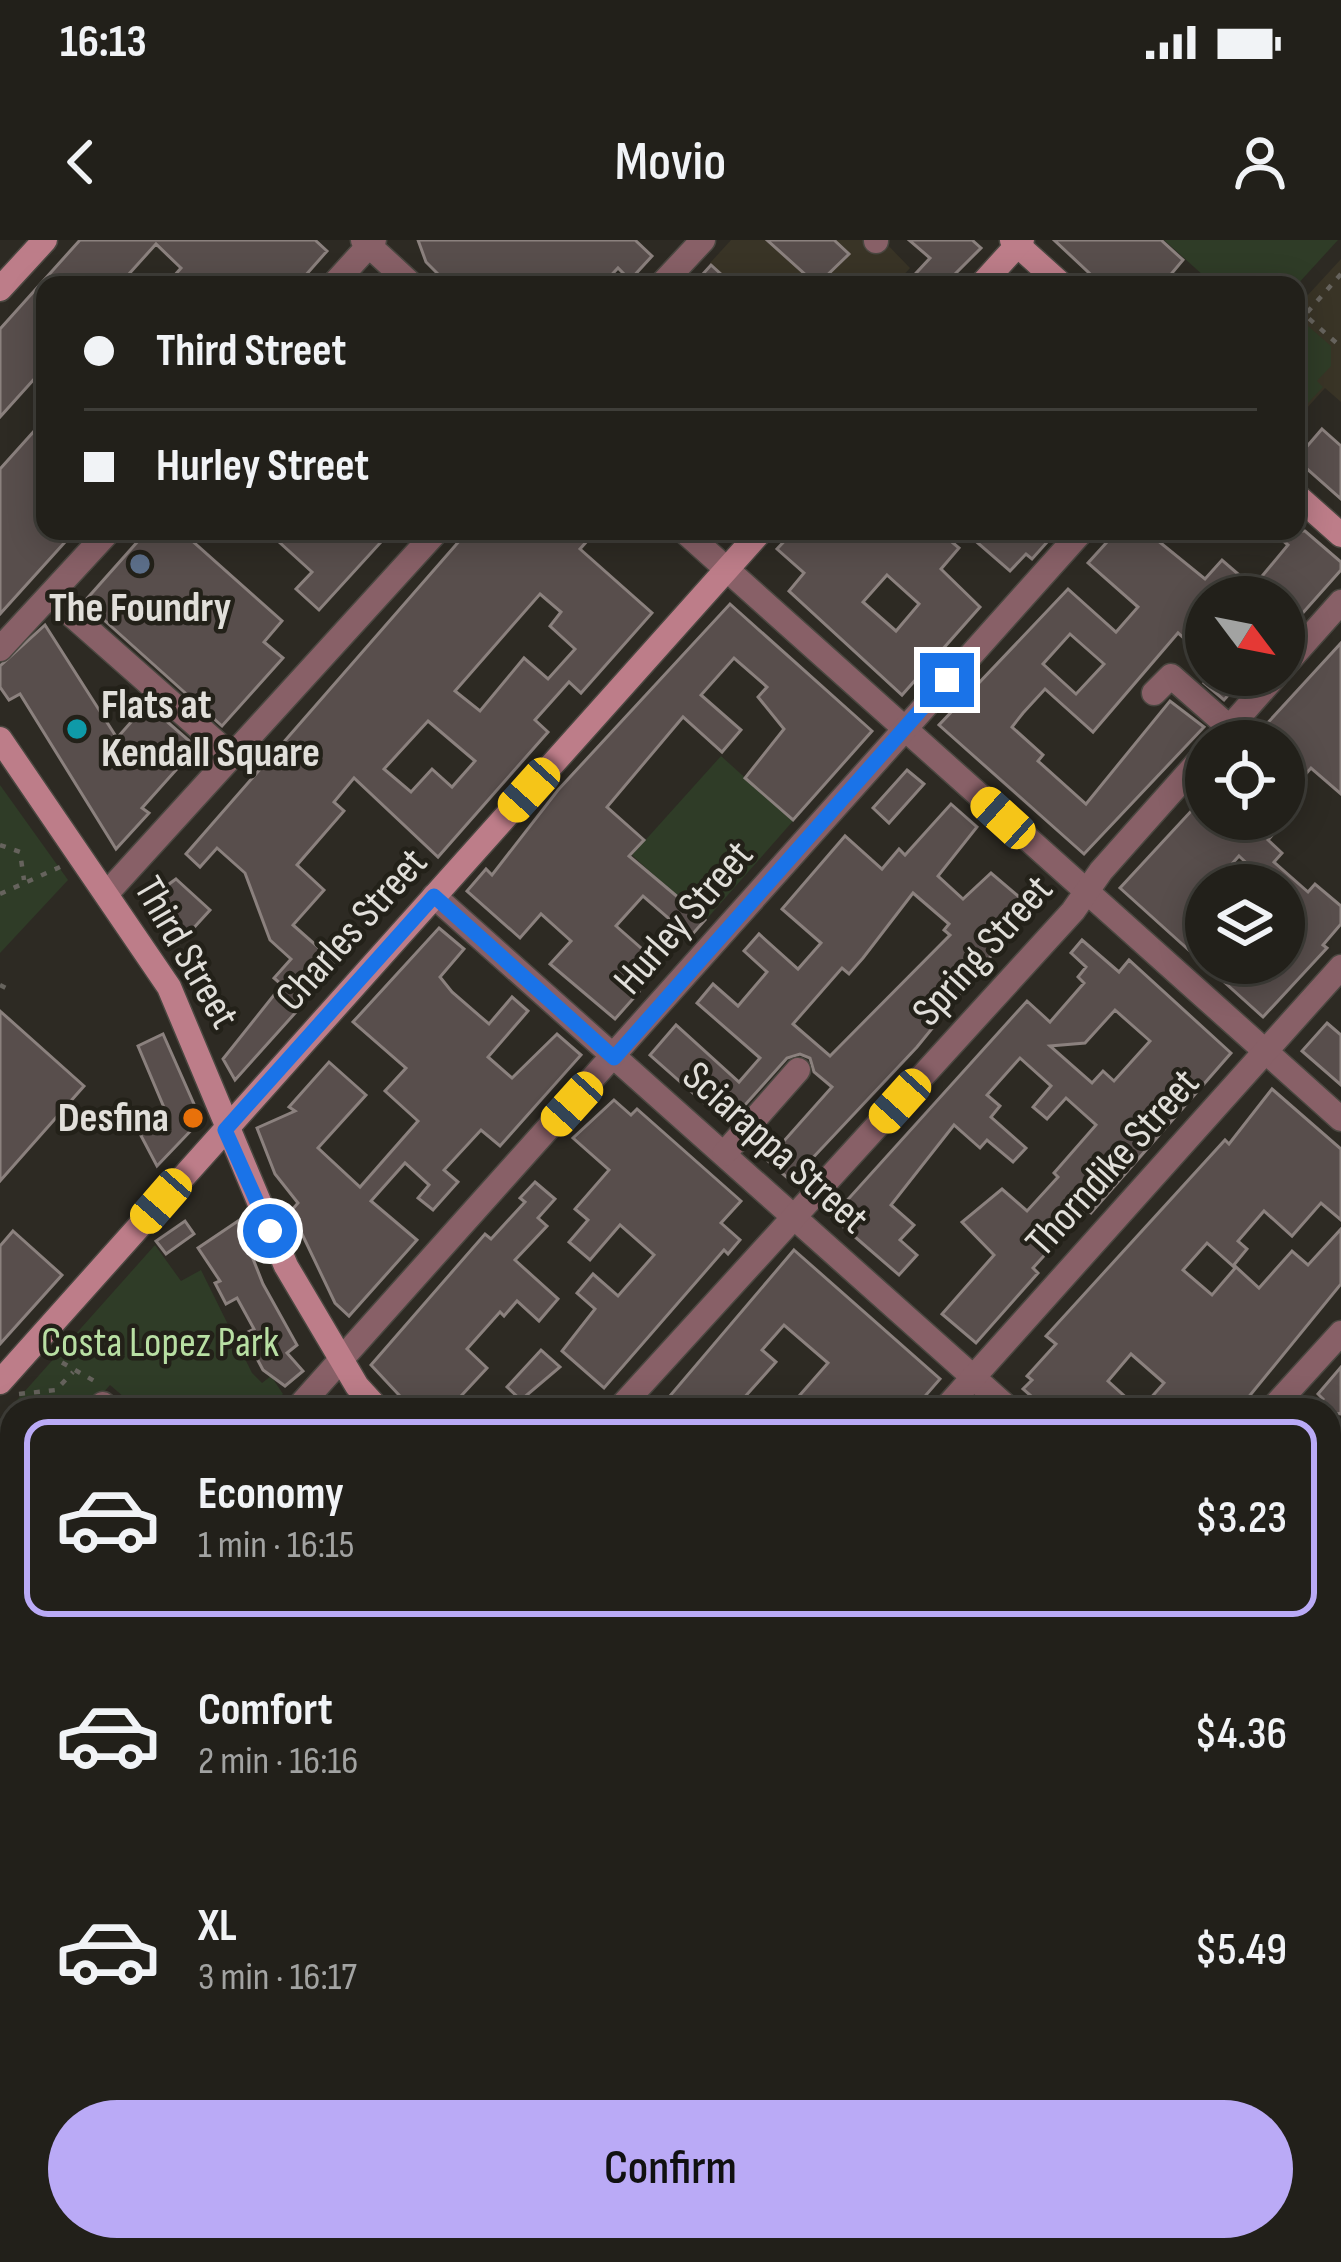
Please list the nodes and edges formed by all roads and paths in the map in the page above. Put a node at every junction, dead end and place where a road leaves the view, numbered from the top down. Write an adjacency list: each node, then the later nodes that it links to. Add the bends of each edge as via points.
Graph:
1 (45, 240): 11 (street)
2 (703, 240): 8 (street)
3 (368, 242): 6 (street); 7 (street)
4 (1017, 242): 9 (street); 10 (street)
5 (1341, 274): 12 (path, via 1305,315)
6 (340, 276)
7 (403, 276)
8 (670, 276)
9 (989, 276)
10 (1053, 276)
11 (0, 289)
12 (1341, 347)
13 (1305, 503): 14 (street)
14 (1341, 536)
15 (102, 540): 24 (street)
16 (429, 540): 36 (street)
17 (694, 540): 20 (street)
18 (753, 540): 20 (street, Charles Street)
19 (1074, 540): 29 (street, Hurley Street)
20 (727, 570): 29 (street); 39 (street, Charles Street)
21 (57, 602): 31 (street)
22 (1341, 602): 23 (street)
23 (1305, 642)
24 (0, 649)
25 (1154, 693): 27 (street, via 1171,676)
26 (1257, 696): 28 (street)
27 (1210, 720)
28 (1236, 720)
29 (903, 728): 37 (street); 44 (street, Hurley Street)
30 (0, 739): 36 (street, Third Street)
31 (219, 745)
32 (1185, 777): 37 (street, Spring Street)
33 (0, 845): 35 (path, via 20,852)
34 (64, 864): 35 (path)
35 (24, 880): 38 (path)
36 (108, 892): 47 (street, Third Street, via 186,1020)
37 (1088, 893): 43 (street); 49 (street, Spring Street)
38 (0, 894)
39 (434, 896): 44 (street, Sciarappa Street); 47 (street, Charles Street)
40 (1341, 968): 43 (street, Thorndike Street)
41 (0, 985): 42 (path)
42 (8, 989)
43 (1265, 1052): 46 (street); 54 (street, Thorndike Street)
44 (614, 1058): 48 (street, Sciarappa Street); 52 (street, Hurley Street)
45 (798, 1070): 48 (street)
46 (1341, 1119)
47 (225, 1130): 51 (street, Charles Street); 52 (street, Third Street, via 286,1266)
48 (724, 1154): 49 (street, Sciarappa Street)
49 (792, 1216): 54 (street, Sciarappa Street); 59 (street, Spring Street)
50 (1341, 1333): 62 (street)
51 (35, 1343): 53 (path); 55 (street, Charles Street)
52 (341, 1359): 57 (street, Hurley Street); 58 (street, Third Street)
53 (73, 1372): 55 (path, via 56,1390); 56 (path, via 101,1385)
54 (973, 1378): 60 (street, Thorndike Street); 61 (street, Sciarappa Street)
55 (10, 1388)
56 (99, 1398)
57 (307, 1398)
58 (370, 1398)
59 (629, 1398)
60 (955, 1398)
61 (996, 1398)
62 (1282, 1398)

